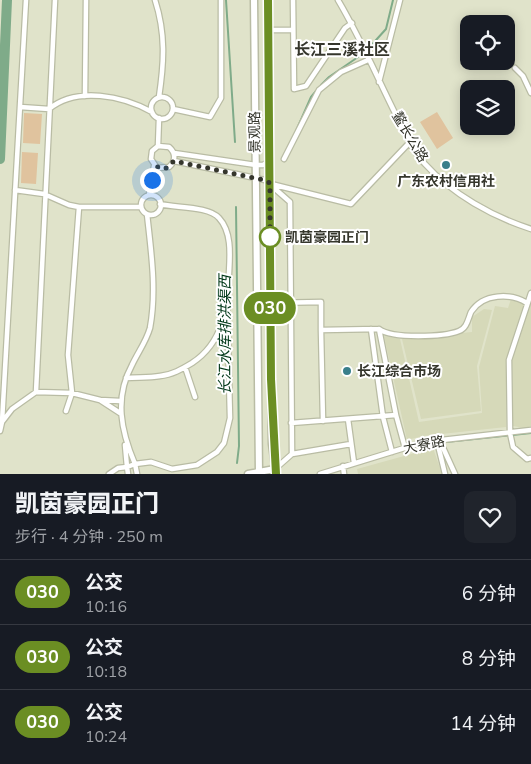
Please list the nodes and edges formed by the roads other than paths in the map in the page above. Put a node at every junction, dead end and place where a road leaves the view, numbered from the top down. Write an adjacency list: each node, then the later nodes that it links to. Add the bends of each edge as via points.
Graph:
1 (26, 0): 20 (street)
2 (55, 0): 21 (street)
3 (86, 0): 18 (street)
4 (155, 0): 19 (street, via 164,42)
5 (221, 0): 22 (street, via 221,98 210,117)
6 (254, 0): 31 (main road, 景观路)
7 (268, 0): 12 (main road, 景观路)
8 (293, 0): 13 (street)
9 (338, 0): 11 (street, 鳌长公路)
10 (400, 0): 16 (street)
11 (352, 23): 13 (street, via 345,28 306,86 294,88); 14 (street, 鳌长公路)
12 (268, 30): 13 (street); 30 (main road, 景观路)
13 (293, 30)
14 (368, 60): 16 (street, 鳌长公路); 28 (street, via 341,72 319,90)
15 (515, 68): 17 (street)
16 (380, 82): 25 (street, 鳌长公路)
17 (531, 93)
18 (84, 96): 21 (street, via 57,102); 23 (street, via 109,97 138,104)
19 (159, 98): 22 (street, via 169,100); 23 (street, via 152,104)
20 (20, 107): 21 (street); 35 (street)
21 (49, 109): 36 (street)
22 (173, 109): 24 (street, via 166,118)
23 (152, 112): 24 (street)
24 (159, 118): 26 (street)
25 (410, 142): 34 (street, via 351,204); 42 (street, 鳌长公路, via 424,163 454,191 513,223)
26 (158, 146): 27 (street, via 169,147); 32 (street, via 151,155)
27 (174, 153): 29 (street); 31 (street)
28 (284, 158)
29 (174, 161): 32 (street, via 165,169); 33 (street)
30 (270, 161): 31 (street); 34 (main road, 景观路)
31 (256, 165): 33 (main road, 景观路)
32 (154, 166): 37 (street)
33 (255, 179): 34 (street); 81 (main road, 景观路)
34 (270, 183): 45 (street, via 290,202); 46 (main road, 景观路)
35 (15, 190): 36 (street); 64 (street)
36 (44, 194): 40 (street); 53 (street)
37 (149, 195): 38 (street, via 156,196); 39 (street, via 142,200)
38 (160, 204): 41 (street, via 156,212); 44 (street, via 218,216 229,244)
39 (141, 206): 40 (street); 41 (street)
40 (79, 207): 54 (street, via 68,355)
41 (147, 214): 52 (street, via 153,300 149,329 141,352)
42 (531, 228)
43 (531, 293): 47 (street)
44 (228, 300): 51 (street, via 217,337); 77 (street, via 230,418 224,443 217,452 196,465 172,468 151,462)
45 (290, 302): 46 (street); 49 (street, via 321,302); 65 (street)
46 (270, 303): 80 (main road, 景观路, via 272,444)
47 (527, 303): 50 (street, via 517,297 501,296 484,301 472,311 459,331 399,337); 68 (street, via 509,360)
48 (371, 329): 49 (street); 50 (street); 61 (street)
49 (321, 330): 63 (street)
50 (379, 330): 60 (street)
51 (186, 367): 52 (street, via 161,376); 55 (street)
52 (126, 378): 57 (street)
53 (36, 392): 54 (street); 64 (street, via 12,409)
54 (72, 393): 56 (street); 58 (street)
55 (195, 396)
56 (100, 400): 57 (street); 59 (street)
57 (120, 401): 59 (street)
58 (66, 411)
59 (120, 413): 69 (street)
60 (396, 415): 61 (street); 72 (street)
61 (383, 417): 62 (street); 73 (street)
62 (348, 419): 63 (street); 71 (street)
63 (323, 421): 65 (street)
64 (2, 422): 67 (street)
65 (291, 423): 74 (street)
66 (531, 430): 68 (street, 大寮路)
67 (0, 431)
68 (510, 435): 70 (street, 大寮路); 75 (street, via 519,454)
69 (125, 441): 77 (street); 79 (street)
70 (438, 441): 72 (street, 大寮路); 88 (street); 89 (street)
71 (351, 444): 74 (street); 76 (street)
72 (405, 448): 73 (street, 大寮路)
73 (392, 452): 76 (street, 大寮路)
74 (292, 454): 80 (street)
75 (531, 458)
76 (354, 463): 78 (street, 大寮路)
77 (134, 464): 79 (street); 84 (street)
78 (344, 466): 86 (street, 大寮路); 87 (street)
79 (127, 467): 82 (street); 83 (street)
80 (276, 471): 81 (main road)
81 (259, 473): 85 (main road)
82 (109, 474)
83 (128, 474)
84 (137, 474)
85 (248, 474)
86 (320, 474)
87 (344, 474)
88 (445, 474)
89 (455, 474)

